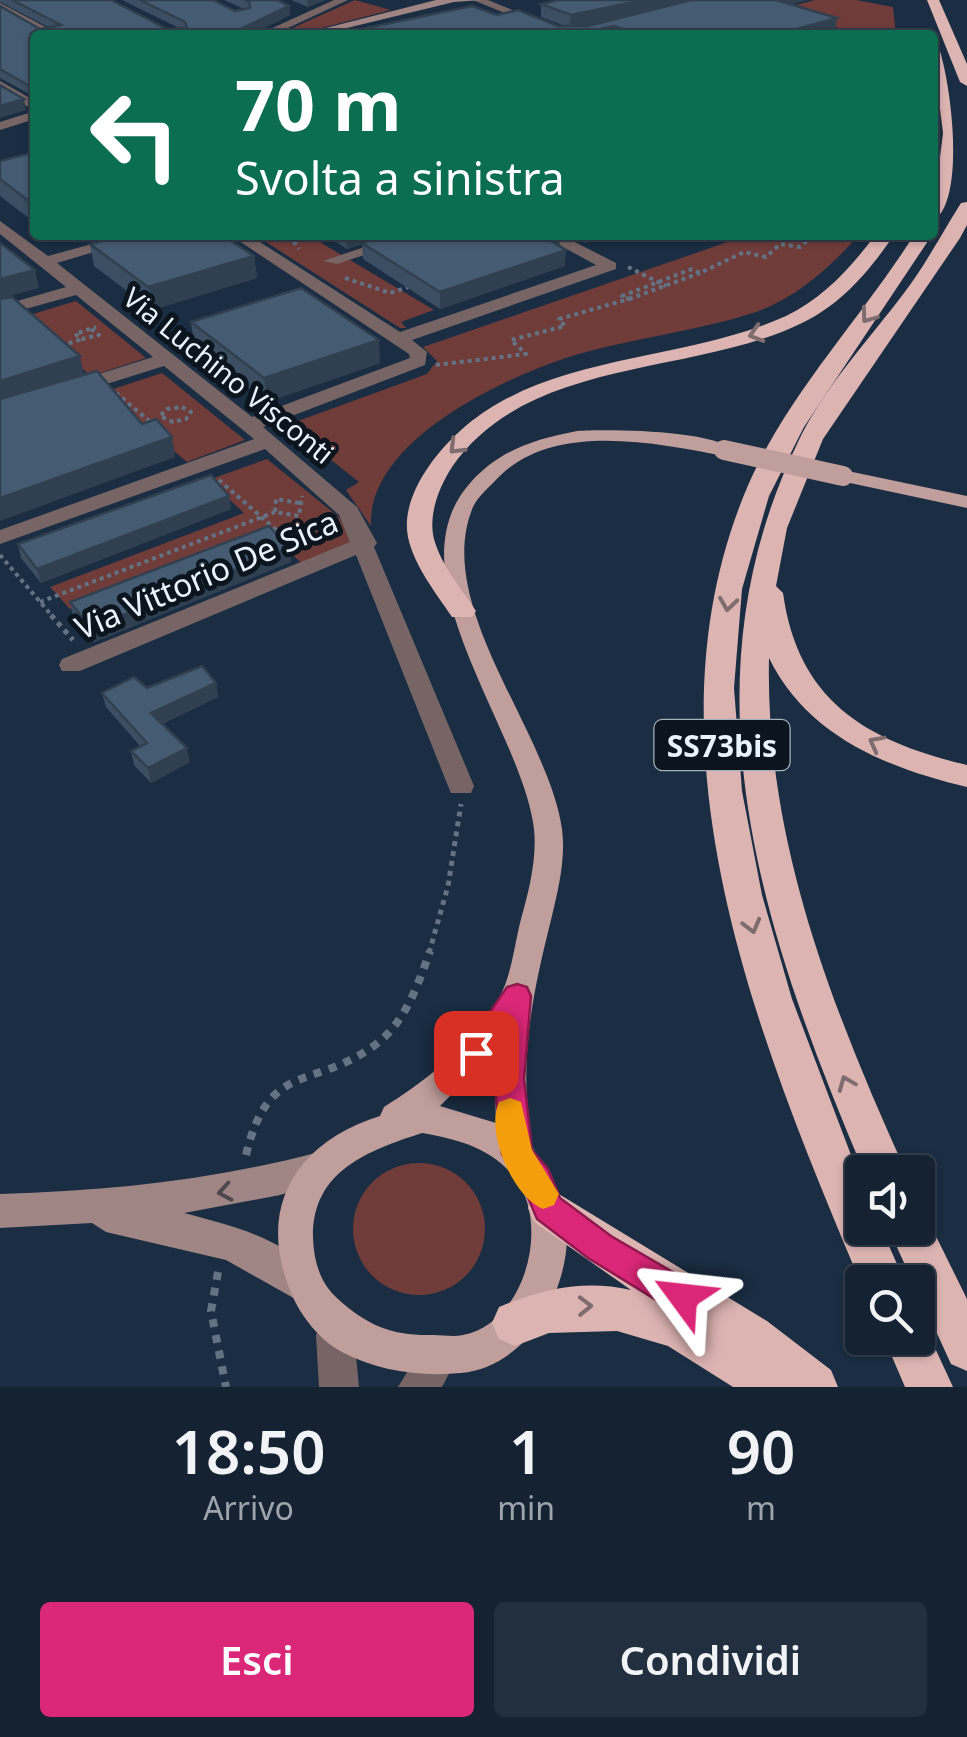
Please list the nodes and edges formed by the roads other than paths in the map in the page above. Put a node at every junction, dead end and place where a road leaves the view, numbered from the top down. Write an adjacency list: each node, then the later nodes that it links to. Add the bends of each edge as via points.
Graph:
1 (343, 0): 6 (street)
2 (933, 0): 12 (highway)
3 (466, 1): 9 (main road); 10 (street)
4 (0, 6): 7 (street)
5 (288, 6): 6 (street)
6 (308, 15): 8 (street)
7 (44, 30)
8 (274, 30)
9 (326, 30)
10 (559, 30)
11 (938, 70): 16 (highway)
12 (967, 82)
13 (0, 85): 14 (street)
14 (30, 107)
15 (30, 113): 17 (street)
16 (950, 114): 18 (highway); 19 (highway, via 950,172)
17 (0, 126)
18 (938, 147)
19 (938, 201)
20 (967, 206): 40 (highway, SS73bis, via 933,266 812,438)
21 (7, 232): 28 (street, Via Luchino Visconti)
22 (125, 240): 28 (street, Via Luchino Visconti)
23 (246, 240): 32 (street)
24 (404, 240): 29 (street)
25 (559, 240): 32 (street, via 610,266)
26 (882, 240): 41 (highway, one-way to 41, via 840,291 789,322 570,380 513,404 464,438 436,470 420,527 429,558)
27 (919, 240): 54 (highway, SS73bis, one-way to 54, via 802,409 756,496 733,573 720,680 729,806 751,925 810,1106)
28 (44, 262): 30 (street, Via Luchino Visconti)
29 (334, 268)
30 (78, 289): 31 (street); 33 (street, Via Luchino Visconti)
31 (0, 311)
32 (398, 339): 35 (street, via 418,352 419,360 408,368)
33 (166, 358): 34 (street); 35 (street, Via Luchino Visconti)
34 (50, 396)
35 (249, 425): 36 (street, Via Luchino Visconti)
36 (268, 441): 38 (street); 39 (street, Via Luchino Visconti, via 349,512)
37 (967, 502): 41 (main road, bridge, via 652,437 608,434 547,444 498,466 472,488 455,526)
38 (0, 537)
39 (366, 543): 42 (street, Via Vittorio De Sica); 44 (street, Via Luchino Visconti)
40 (763, 558): 43 (highway, one-way to 40, via 893,752 814,700 778,644); 48 (highway, SS73bis, one-way to 40, via 822,1027 773,864 752,683)
41 (462, 610): 45 (main road, via 532,762 548,832 544,886)
42 (80, 661)
43 (967, 776)
44 (461, 786)
45 (517, 996): 46 (main road, via 442,1090); 47 (main road, via 509,1079)
46 (388, 1123): 47 (main road, via 457,1122); 49 (main road, via 350,1140)
47 (517, 1154): 50 (main road)
48 (878, 1155)
49 (319, 1168): 51 (main road, one-way to 51, via 242,1189); 55 (main road, via 299,1202)
50 (548, 1208): 56 (main road, via 551,1248 540,1288); 63 (highway, via 620,1261 761,1343)
51 (82, 1210): 52 (main road); 55 (main road, via 238,1246)
52 (0, 1211)
53 (918, 1245): 58 (highway)
54 (876, 1265)
55 (297, 1282): 57 (main road)
56 (515, 1324): 60 (main road); 62 (highway, one-way to 62, via 567,1306 636,1312 716,1348)
57 (335, 1335): 60 (main road, via 364,1354); 61 (street)
58 (967, 1348)
59 (915, 1355): 64 (highway)
60 (427, 1375)
61 (339, 1387)
62 (770, 1387)
63 (814, 1387)
64 (929, 1387)

